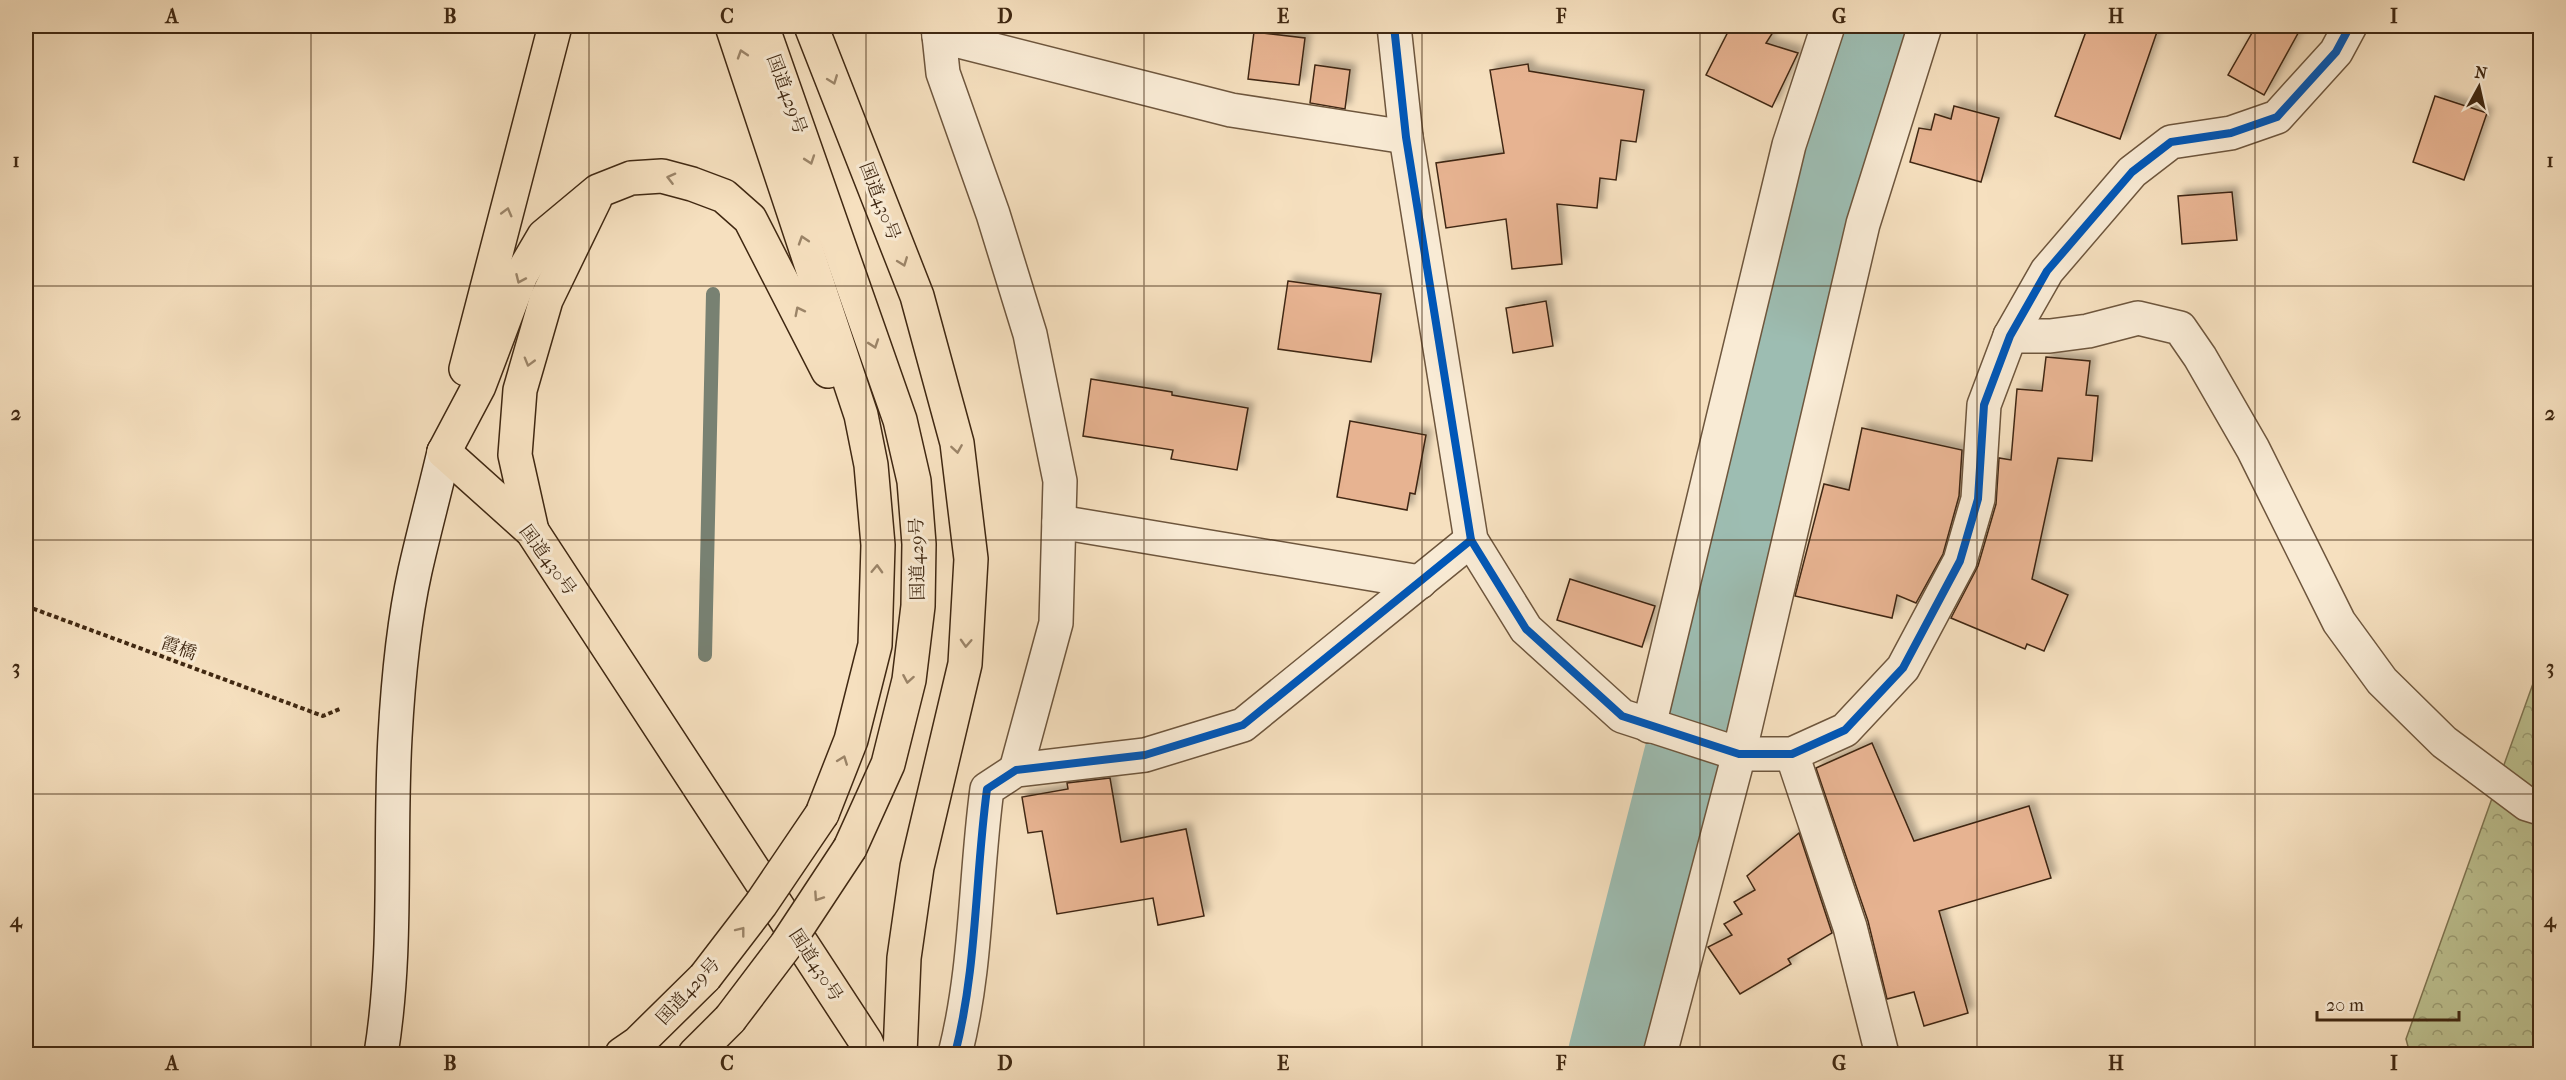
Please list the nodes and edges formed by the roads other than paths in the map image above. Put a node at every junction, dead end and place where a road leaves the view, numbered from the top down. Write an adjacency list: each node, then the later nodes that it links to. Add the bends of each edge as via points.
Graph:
1 (555, 26): 14 (highway, one-way to 1)
2 (732, 26): 13 (highway, 国道429号, one-way to 2)
3 (762, 26): 26 (highway, 国道429号, one-way to 26, bridge, via 900,420 914,481 918,606 909,680 888,764 850,848 786,945 730,1019)
4 (811, 26): 28 (highway, 国道430号, one-way to 28, via 916,296 957,443 970,559 965,664 917,867 904,958)
5 (1394, 26): 10 (street)
6 (1828, 26): 19 (street, via 1789,145)
7 (1925, 26): 20 (street, via 1863,224)
8 (2350, 26): 12 (street, via 2336,52 2277,117 2231,133 2171,142 2132,172 2047,271)
9 (938, 31): 10 (street, via 1232,110); 15 (street, via 943,73 1030,334 1060,481)
10 (1406, 137): 17 (street)
11 (598, 191): 13 (highway, 国道429号, one-way to 11, via 828,371 750,219 724,196 662,176 631,178); 14 (highway, 国道429号, one-way to 14, via 544,236 521,275 479,386); 16 (highway, one-way to 16, via 546,300 520,390 515,455)
12 (2010, 336): 21 (street, via 1984,405 1978,499 1960,561 1903,668 1845,730); 23 (street, via 2088,331 2138,318 2180,328 2253,450 2339,622 2382,681 2444,742 2528,804)
13 (861, 415): 25 (highway, 国道429号, one-way to 13, bridge, via 705,977 761,904 822,814 851,740 875,645 878,545 871,465)
14 (444, 452): 16 (highway, 国道430号); 24 (street, via 414,574 401,655 387,1017)
15 (1059, 522): 18 (street); 22 (street, via 1056,623)
16 (531, 531): 27 (highway, 国道430号)
17 (1471, 540): 18 (street); 19 (street, via 1526,629 1622,716)
18 (1420, 582): 22 (street, via 1243,725 1145,755)
19 (1656, 728): 20 (street)
20 (1733, 752): 21 (street); 30 (street)
21 (1792, 754): 31 (street, via 1850,927)
22 (1016, 770): 29 (street, via 987,789 972,964)
23 (2541, 808)
24 (381, 1054)
25 (622, 1054)
26 (695, 1054)
27 (871, 1054)
28 (900, 1054)
29 (955, 1054)
30 (1660, 1054)
31 (1882, 1054)

